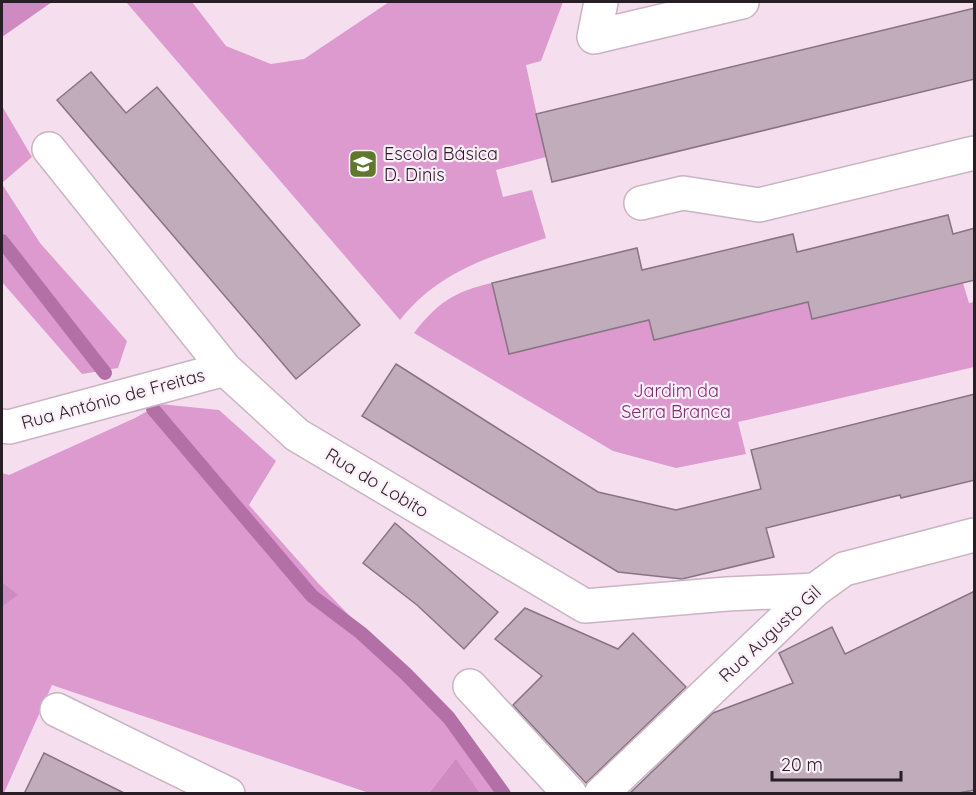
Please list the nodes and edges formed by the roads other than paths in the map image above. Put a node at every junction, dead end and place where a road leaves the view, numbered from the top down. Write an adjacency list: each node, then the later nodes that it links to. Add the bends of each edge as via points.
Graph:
1 (601, 2): 2 (street, via 594,36)
2 (742, 2)
3 (49, 149): 6 (street, Rua do Lobito)
4 (975, 153): 5 (street, via 759,205 683,193)
5 (641, 203)
6 (225, 369): 7 (street, Rua António de Freitas); 9 (street, Rua do Lobito, via 297,435 585,606)
7 (2, 426)
8 (975, 535): 9 (street, Rua Augusto Gil, via 844,569)
9 (815, 590): 14 (street, Rua Augusto Gil)
10 (470, 686): 13 (street)
11 (57, 710): 12 (street)
12 (228, 794)
13 (570, 794)
14 (601, 794)

